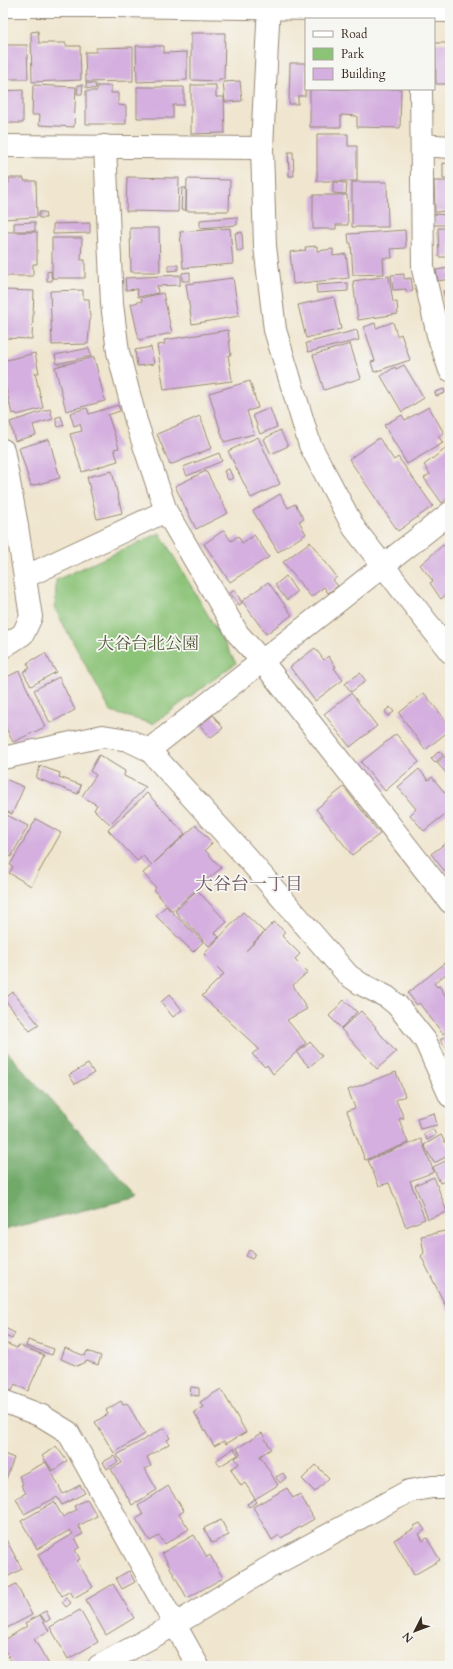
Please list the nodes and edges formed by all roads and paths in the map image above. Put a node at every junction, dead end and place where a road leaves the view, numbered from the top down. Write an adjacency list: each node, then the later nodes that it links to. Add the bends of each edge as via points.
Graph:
1 (115, 5): 2 (street); 3 (street)
2 (3, 6)
3 (269, 6): 5 (street); 11 (street)
4 (450, 11): 5 (street)
5 (420, 15)
6 (421, 90): 7 (street)
7 (422, 145): 10 (street); 12 (street, via 423,269 438,335)
8 (3, 146): 9 (street)
9 (105, 146): 11 (street); 14 (street, via 112,304 118,352 136,421)
10 (450, 147)
11 (262, 148): 16 (street, via 265,246 275,330 310,445 354,528)
12 (450, 370)
13 (3, 450): 17 (street)
14 (166, 511): 17 (street); 20 (street, via 238,634)
15 (450, 513): 16 (street)
16 (383, 566): 19 (street); 20 (street)
17 (25, 577): 18 (street, via 31,617 23,634)
18 (3, 647)
19 (450, 652)
20 (262, 660): 21 (street); 23 (street)
21 (149, 750): 22 (street, via 128,740 103,736); 24 (street, via 348,975 387,996 397,1006 425,1040)
22 (3, 758)
23 (450, 902)
24 (450, 1096)
25 (3, 1401): 27 (street, via 42,1416 68,1432)
26 (450, 1487): 27 (street, via 409,1491 268,1568)
27 (176, 1624): 28 (street); 29 (street)
28 (100, 1666)
29 (198, 1666)

